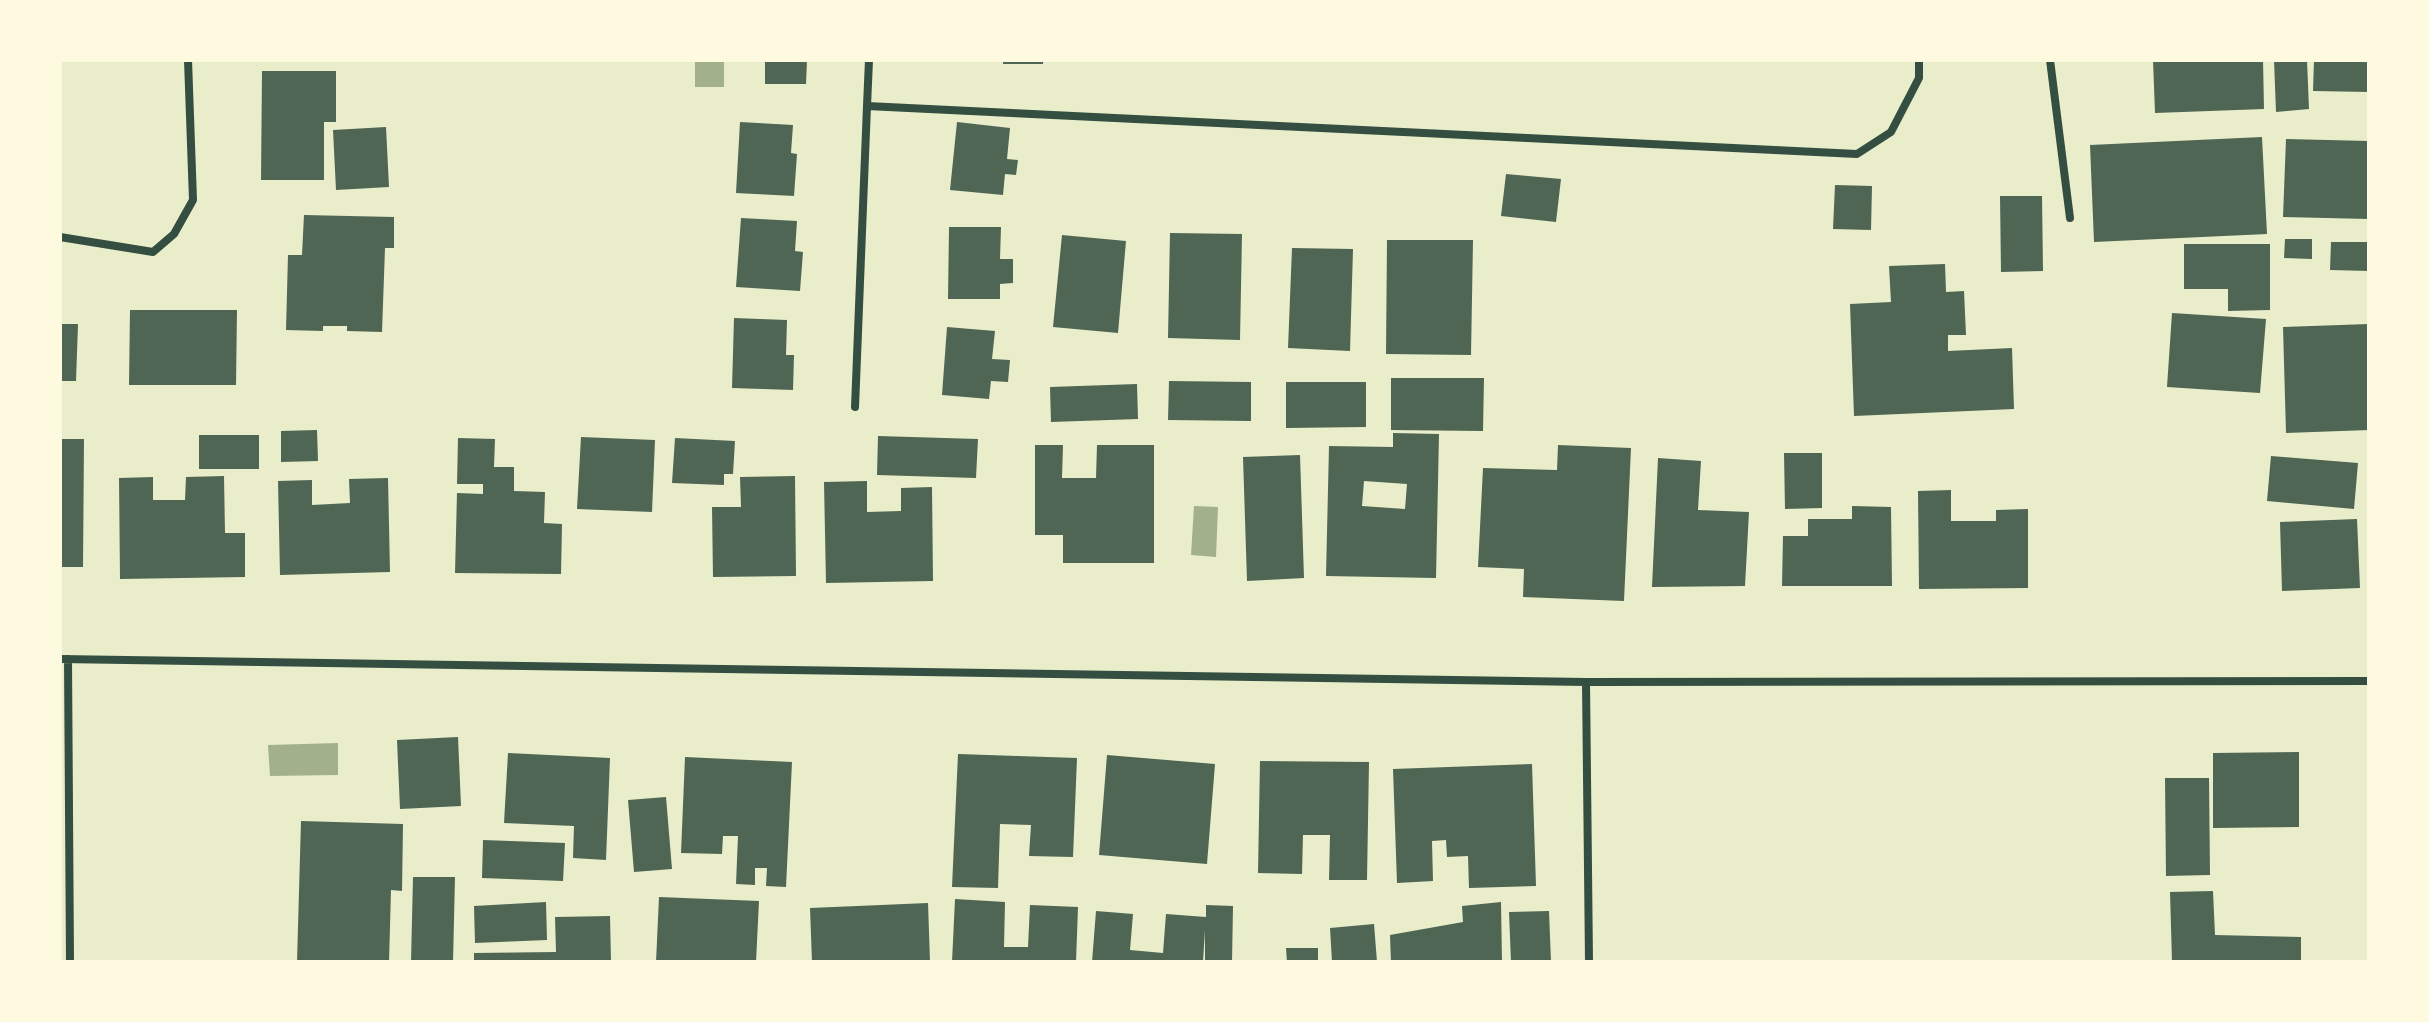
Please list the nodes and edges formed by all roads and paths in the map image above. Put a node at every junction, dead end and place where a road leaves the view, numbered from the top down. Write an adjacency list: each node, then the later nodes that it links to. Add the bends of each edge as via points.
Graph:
1 (188, 60): 7 (street, via 193,200 174,234 153,252)
2 (869, 60): 5 (street)
3 (1919, 60): 5 (street, via 1919,78 1891,132 1857,154)
4 (2050, 60): 6 (street)
5 (867, 106): 8 (street)
6 (2070, 218)
7 (60, 237)
8 (855, 407)
9 (64, 659): 11 (street); 12 (street)
10 (2369, 681): 11 (street)
11 (1586, 682): 13 (street)
12 (70, 962)
13 (1589, 962)

